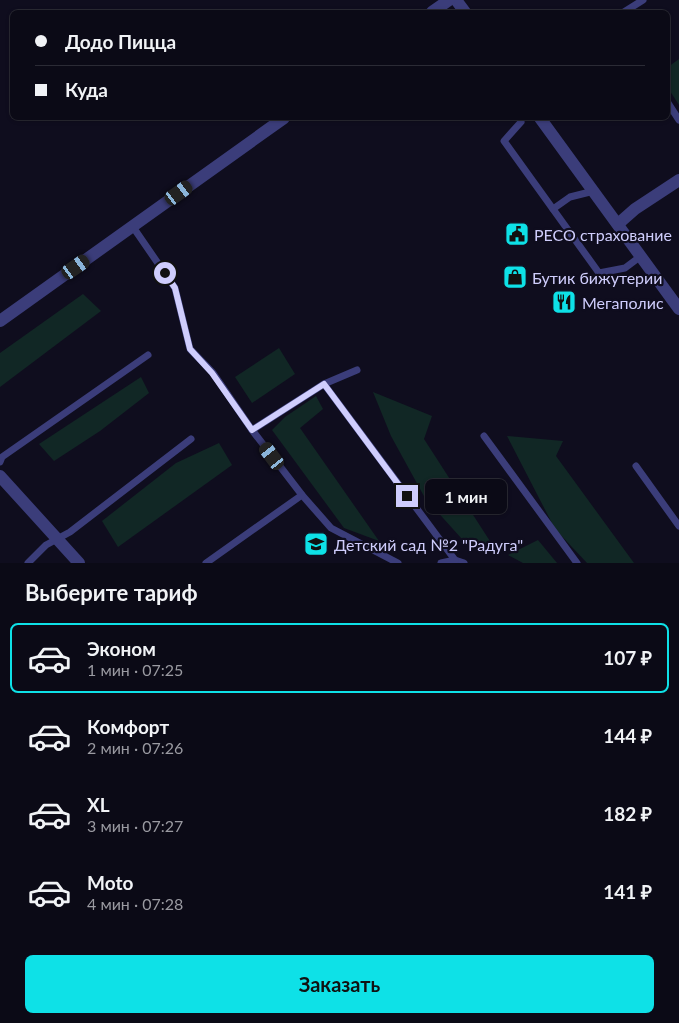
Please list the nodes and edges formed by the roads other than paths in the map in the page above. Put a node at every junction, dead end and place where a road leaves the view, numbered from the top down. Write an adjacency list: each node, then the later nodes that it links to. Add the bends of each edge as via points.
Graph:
1 (448, 0): 3 (street)
2 (642, 0): 4 (lane)
3 (435, 10)
4 (627, 10)
5 (670, 106): 8 (lane)
6 (281, 120): 14 (street)
7 (541, 120): 11 (street)
8 (679, 120)
9 (521, 122): 12 (lane, via 504,141)
10 (679, 180): 13 (street)
11 (594, 191): 12 (lane, via 570,197); 13 (street)
12 (553, 209): 15 (lane, via 599,273 625,268)
13 (618, 224): 15 (street)
14 (133, 227): 17 (street); 21 (lane, via 175,288 190,349 212,373)
15 (640, 256): 16 (street)
16 (679, 310)
17 (0, 320)
18 (148, 355): 24 (lane, via 2,457)
19 (357, 370): 20 (lane)
20 (324, 384): 21 (lane); 30 (lane)
21 (252, 430): 27 (lane)
22 (484, 436): 37 (lane)
23 (191, 439): 29 (lane)
24 (0, 462)
25 (636, 466): 28 (lane)
26 (0, 476): 29 (street)
27 (302, 494): 33 (lane); 34 (lane, via 331,528)
28 (679, 526)
29 (58, 539): 31 (lane, via 46,545); 32 (street)
30 (455, 560): 35 (lane); 36 (lane)
31 (28, 563)
32 (79, 563)
33 (206, 563)
34 (398, 563)
35 (442, 563)
36 (464, 563)
37 (577, 563)

